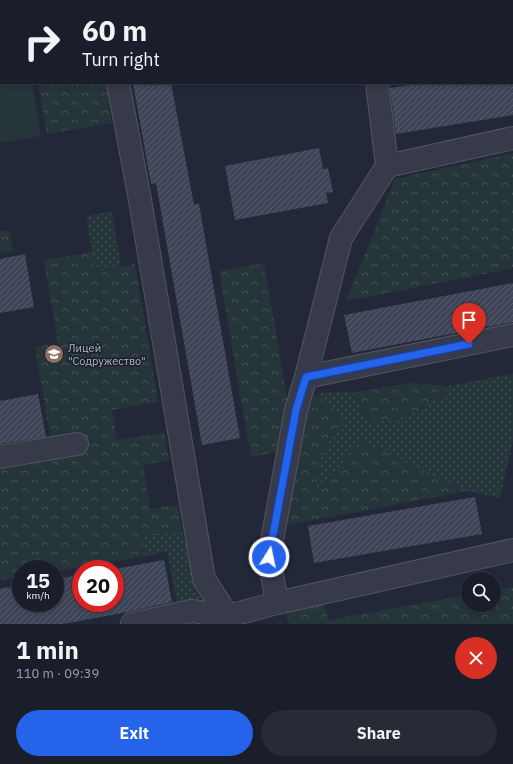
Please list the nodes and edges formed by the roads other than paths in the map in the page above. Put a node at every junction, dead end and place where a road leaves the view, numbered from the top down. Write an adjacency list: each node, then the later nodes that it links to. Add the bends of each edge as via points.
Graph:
1 (118, 84): 11 (lane, via 204,578)
2 (377, 84): 4 (lane)
3 (513, 138): 4 (lane)
4 (387, 166): 6 (lane, via 341,238)
5 (513, 335): 6 (lane)
6 (306, 377): 10 (lane, via 296,410 269,557)
7 (77, 444): 8 (lane)
8 (0, 457)
9 (513, 550): 10 (lane)
10 (277, 603): 11 (lane)
11 (228, 620): 12 (lane, via 191,611)
12 (132, 624)

